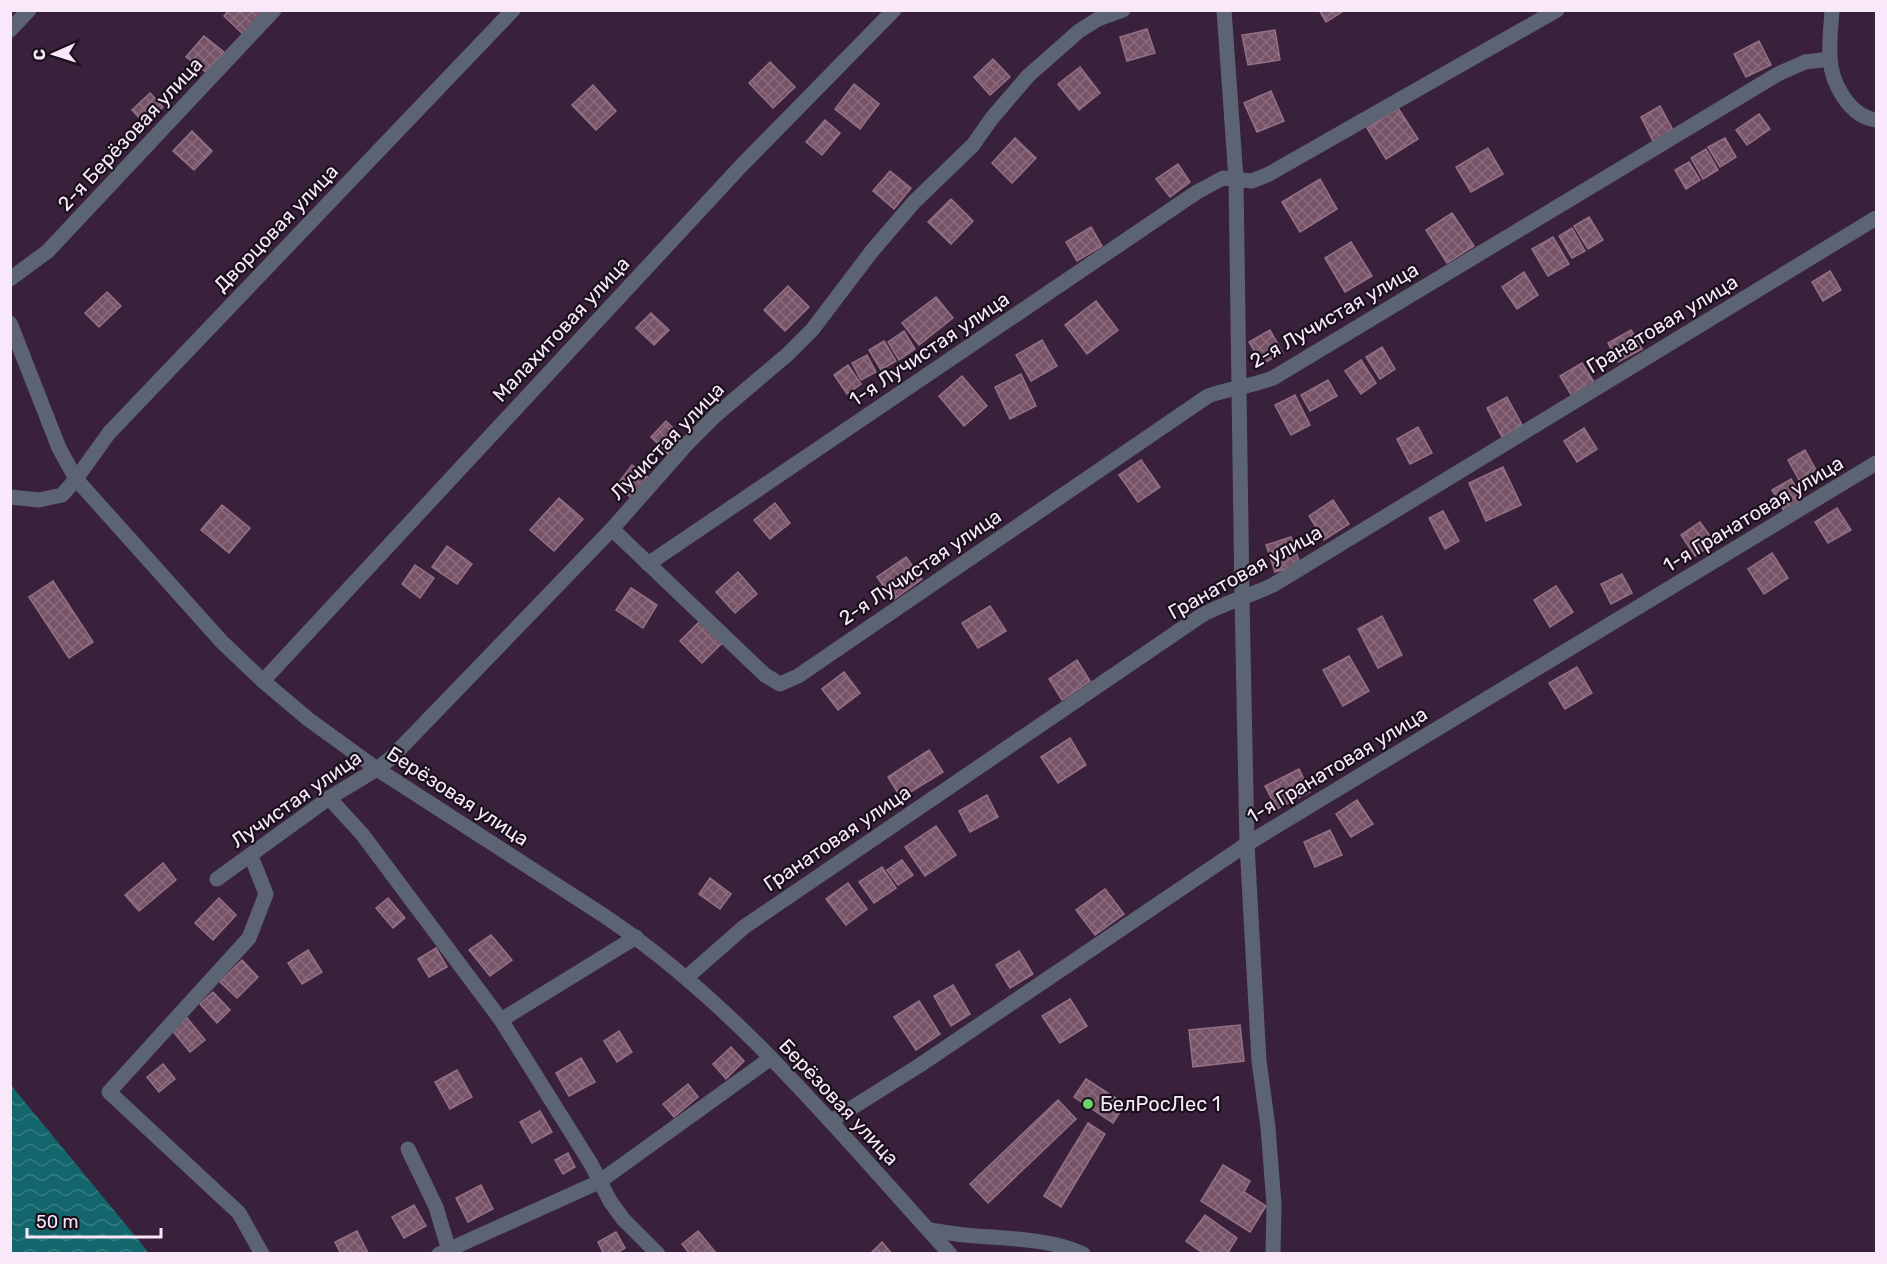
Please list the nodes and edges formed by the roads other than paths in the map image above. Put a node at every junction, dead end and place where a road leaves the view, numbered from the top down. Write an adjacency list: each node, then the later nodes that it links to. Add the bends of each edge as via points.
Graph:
1 (29, 10): 9 (street)
2 (274, 10): 14 (street, 2-я Берёзовая улица, via 48,251)
3 (513, 10): 18 (street, Дворцовая улица, via 109,433)
4 (894, 10): 23 (street, Малахитовая улица, via 741,166)
5 (1123, 10): 20 (street, Лучистая улица, via 1079,31 1028,76 973,145 914,202 812,330 693,438)
6 (1224, 10): 12 (street)
7 (1557, 10): 12 (street, 1-я Лучистая улица, via 1269,174 1252,181)
8 (1832, 10): 10 (street)
9 (10, 30)
10 (1830, 59): 11 (street, via 1839,90 1851,107); 16 (street, 2-я Лучистая улица, via 1805,62 1778,74 1273,378)
11 (1876, 120)
12 (1236, 179): 16 (street); 21 (street, 1-я Лучистая улица, via 1223,178 1197,192)
13 (1876, 218): 22 (street, Гранатовая улица, via 1273,585)
14 (10, 279)
15 (10, 323): 18 (street, Берёзовая улица, via 59,448)
16 (1240, 388): 21 (street, 2-я Лучистая улица, via 1208,396 798,676 780,684 765,675); 22 (street)
17 (1876, 464): 26 (street, 1-я Гранатовая улица)
18 (76, 479): 19 (street, Дворцовая улица, via 62,495 39,500); 23 (street, Берёзовая улица, via 222,642)
19 (10, 497)
20 (612, 529): 21 (street); 24 (street, Лучистая улица)
21 (648, 564)
22 (1242, 598): 26 (street); 30 (street, Гранатовая улица, via 1202,615 744,927)
23 (263, 681): 24 (street, Берёзовая улица)
24 (377, 769): 25 (street, Лучистая улица); 29 (street, Берёзовая улица)
25 (329, 798): 27 (street, Лучистая улица); 31 (street, via 362,834)
26 (1247, 844): 33 (street, 1-я Гранатовая улица); 42 (street, via 1259,1061 1274,1205)
27 (251, 856): 28 (street, Лучистая улица); 38 (street, via 266,894 249,938 109,1092 239,1213)
28 (217, 879)
29 (636, 937): 30 (street, Берёзовая улица); 31 (street)
30 (687, 977): 32 (street, Берёзовая улица)
31 (501, 1020): 35 (street)
32 (771, 1058): 33 (street, Берёзовая улица); 35 (street)
33 (831, 1121): 36 (street, Берёзовая улица)
34 (408, 1149): 37 (street, via 436,1207)
35 (599, 1182): 37 (street); 39 (street, via 623,1219)
36 (929, 1230): 40 (street, Берёзовая улица); 41 (street, via 1011,1238)
37 (446, 1252)
38 (262, 1254)
39 (658, 1254)
40 (950, 1254)
41 (1083, 1254)
42 (1273, 1254)

